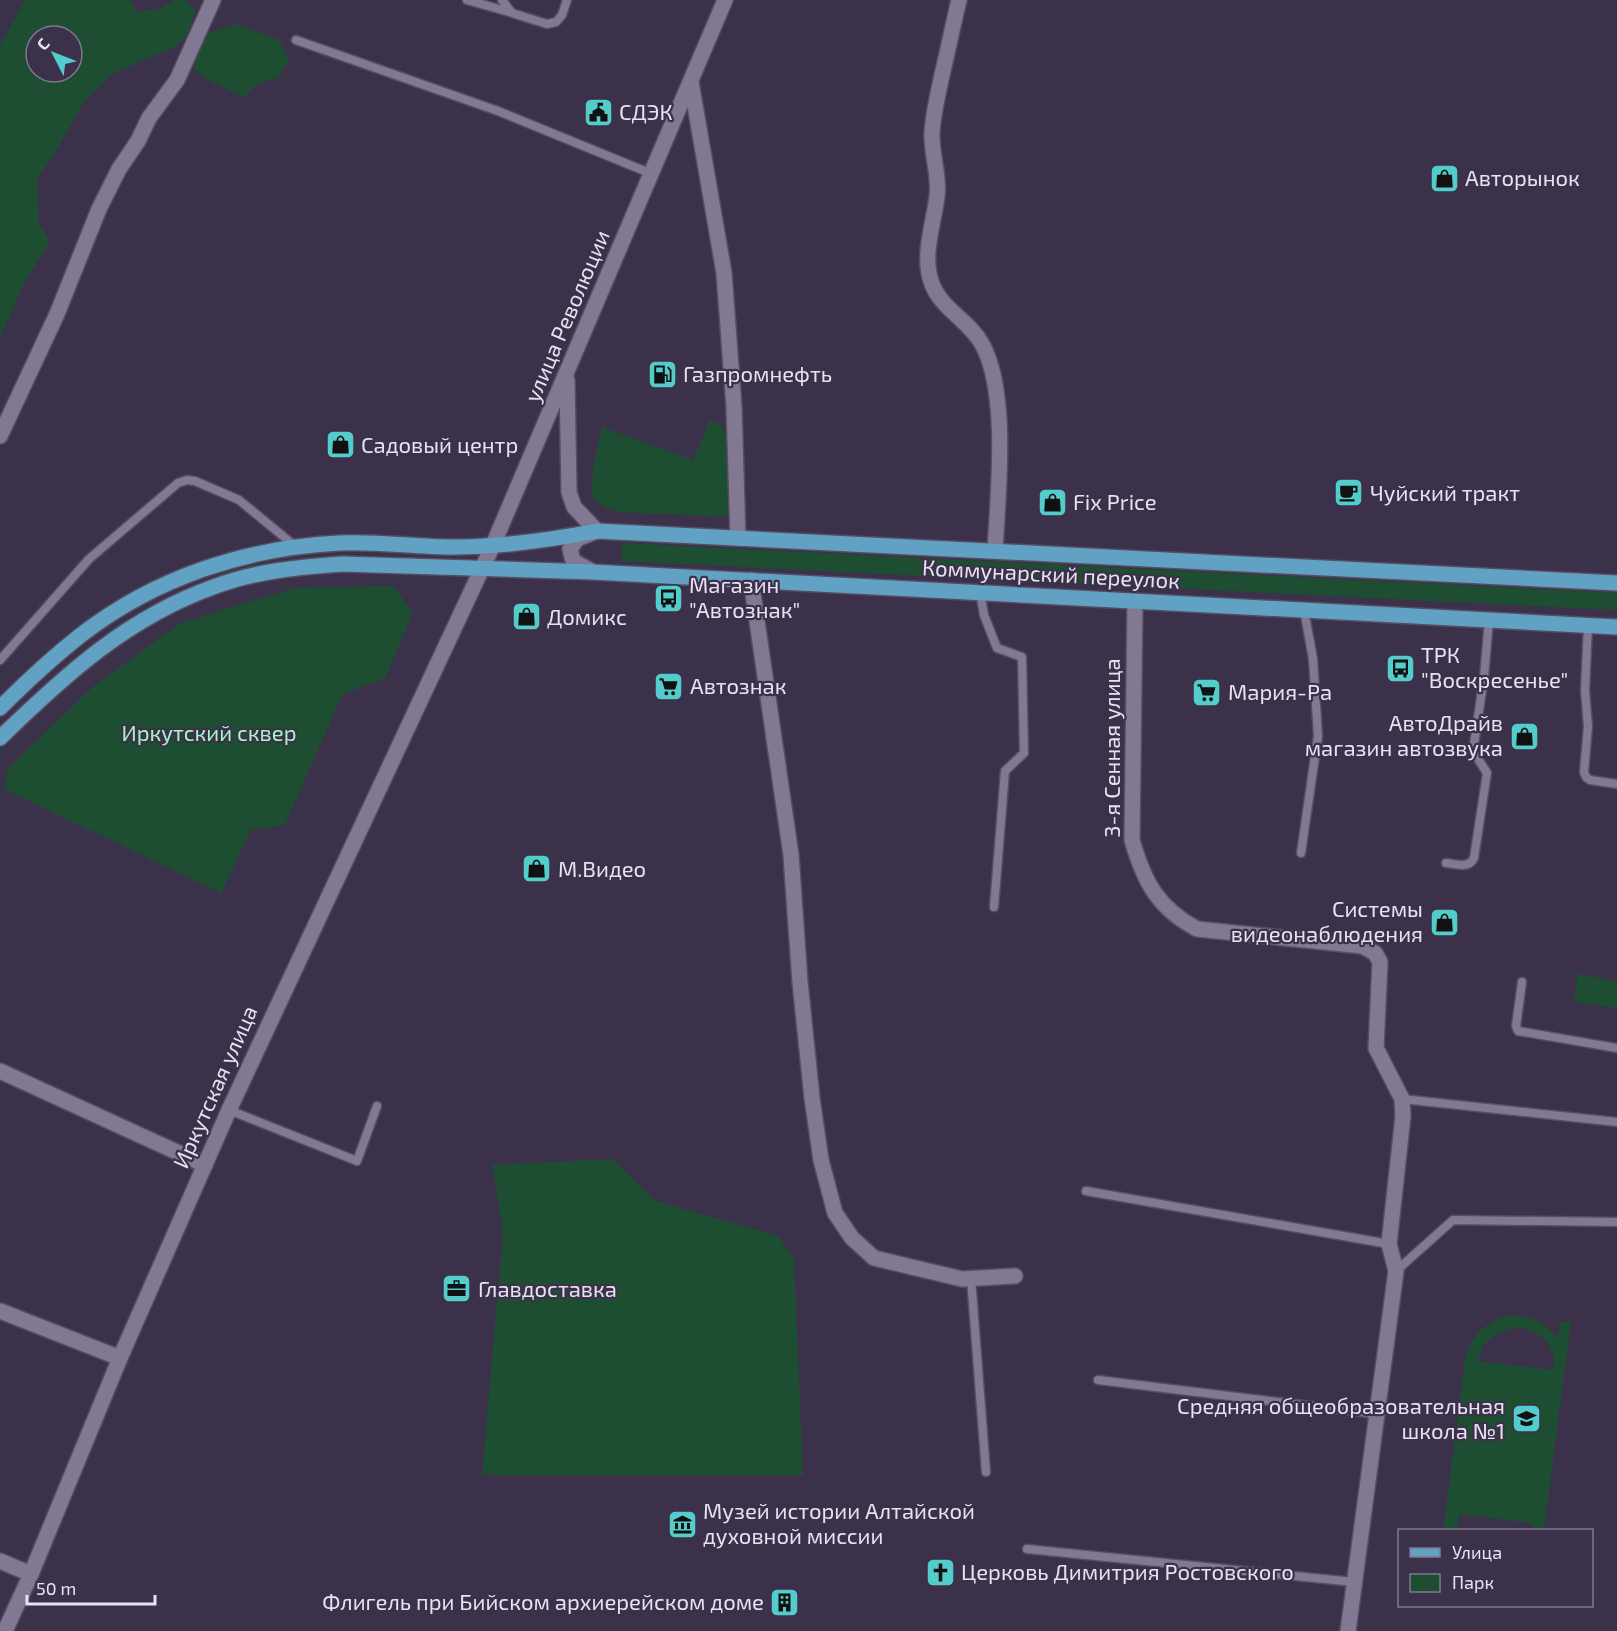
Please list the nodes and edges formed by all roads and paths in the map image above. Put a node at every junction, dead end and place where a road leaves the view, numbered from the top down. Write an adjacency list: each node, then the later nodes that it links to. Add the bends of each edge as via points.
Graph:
1 (213, 0): 12 (street, via 177,80 149,118 99,209 57,314)
2 (467, 0): 7 (lane)
3 (502, 0): 7 (lane)
4 (567, 0): 7 (lane, via 556,22 547,24)
5 (725, 0): 9 (street, улица Революции)
6 (959, 0): 17 (street, via 932,133 938,194 928,260 930,280 938,296 973,330 990,359 1000,446)
7 (516, 14)
8 (296, 40): 10 (lane, via 498,111)
9 (690, 80): 10 (street, улица Революции); 14 (street, via 724,273)
10 (652, 174): 11 (street, улица Революции)
11 (567, 374): 13 (street, via 569,492 574,507); 15 (street, улица Революции)
12 (0, 436)
13 (597, 531): 14 (main road, Коммунарский переулок); 15 (main road, Коммунарский переулок); 19 (street, via 577,539 570,549 573,561)
14 (738, 537): 17 (main road, Коммунарский переулок)
15 (493, 545): 16 (main road, Коммунарский переулок); 18 (street, улица Революции)
16 (295, 546): 28 (lane, via 239,500 195,481 178,483 89,559); 29 (main road, Коммунарский переулок, via 210,565 119,608 82,634)
17 (995, 550): 21 (main road, Коммунарский переулок)
18 (482, 569): 19 (main road, Коммунарский переулок); 30 (main road, Коммунарский переулок, via 342,564 264,573 217,585 141,621 95,651); 40 (street, Иркутская улица)
19 (593, 572): 20 (main road, Коммунарский переулок)
20 (751, 580): 22 (main road, Коммунарский переулок); 48 (street, via 791,855 812,1098 821,1160 835,1213 852,1238 874,1258)
21 (1617, 583)
22 (981, 592): 23 (main road, Коммунарский переулок); 34 (lane, via 984,615 997,648 1022,657 1024,753 1005,771)
23 (1135, 601): 24 (main road, Коммунарский переулок); 38 (street, 3-я Сенная улица, via 1132,840 1150,889 1166,909 1197,929 1348,944 1375,953 1381,976 1376,1048)
24 (1305, 610): 25 (main road, Коммунарский переулок); 32 (lane, via 1318,736)
25 (1489, 620): 26 (main road, Коммунарский переулок); 33 (lane, via 1473,751 1486,773 1474,858 1466,865)
26 (1588, 625): 27 (main road, Коммунарский переулок); 31 (lane, via 1584,772 1590,780)
27 (1617, 627)
28 (0, 660)
29 (0, 708)
30 (0, 738)
31 (1617, 784)
32 (1301, 853)
33 (1446, 864)
34 (994, 907)
35 (1522, 982): 36 (lane, via 1518,1031)
36 (1617, 1048)
37 (0, 1071): 42 (street)
38 (1402, 1099): 41 (lane); 45 (street, 3-я Сенная улица)
39 (377, 1106): 40 (lane, via 357,1161)
40 (229, 1110): 42 (street, Иркутская улица)
41 (1617, 1122)
42 (205, 1165): 50 (street, Иркутская улица)
43 (1086, 1191): 45 (lane)
44 (1617, 1222): 46 (lane, via 1453,1220)
45 (1389, 1244): 46 (street)
46 (1396, 1271): 52 (street)
47 (1015, 1276): 48 (street)
48 (970, 1278): 53 (lane)
49 (0, 1311): 50 (street)
50 (120, 1358): 56 (street, Иркутская улица)
51 (1098, 1380): 52 (lane)
52 (1377, 1414): 57 (street)
53 (986, 1473)
54 (1027, 1549): 57 (lane)
55 (0, 1561): 56 (street)
56 (31, 1574): 58 (street, Иркутская улица)
57 (1354, 1582): 59 (street)
58 (5, 1631)
59 (1348, 1631)

